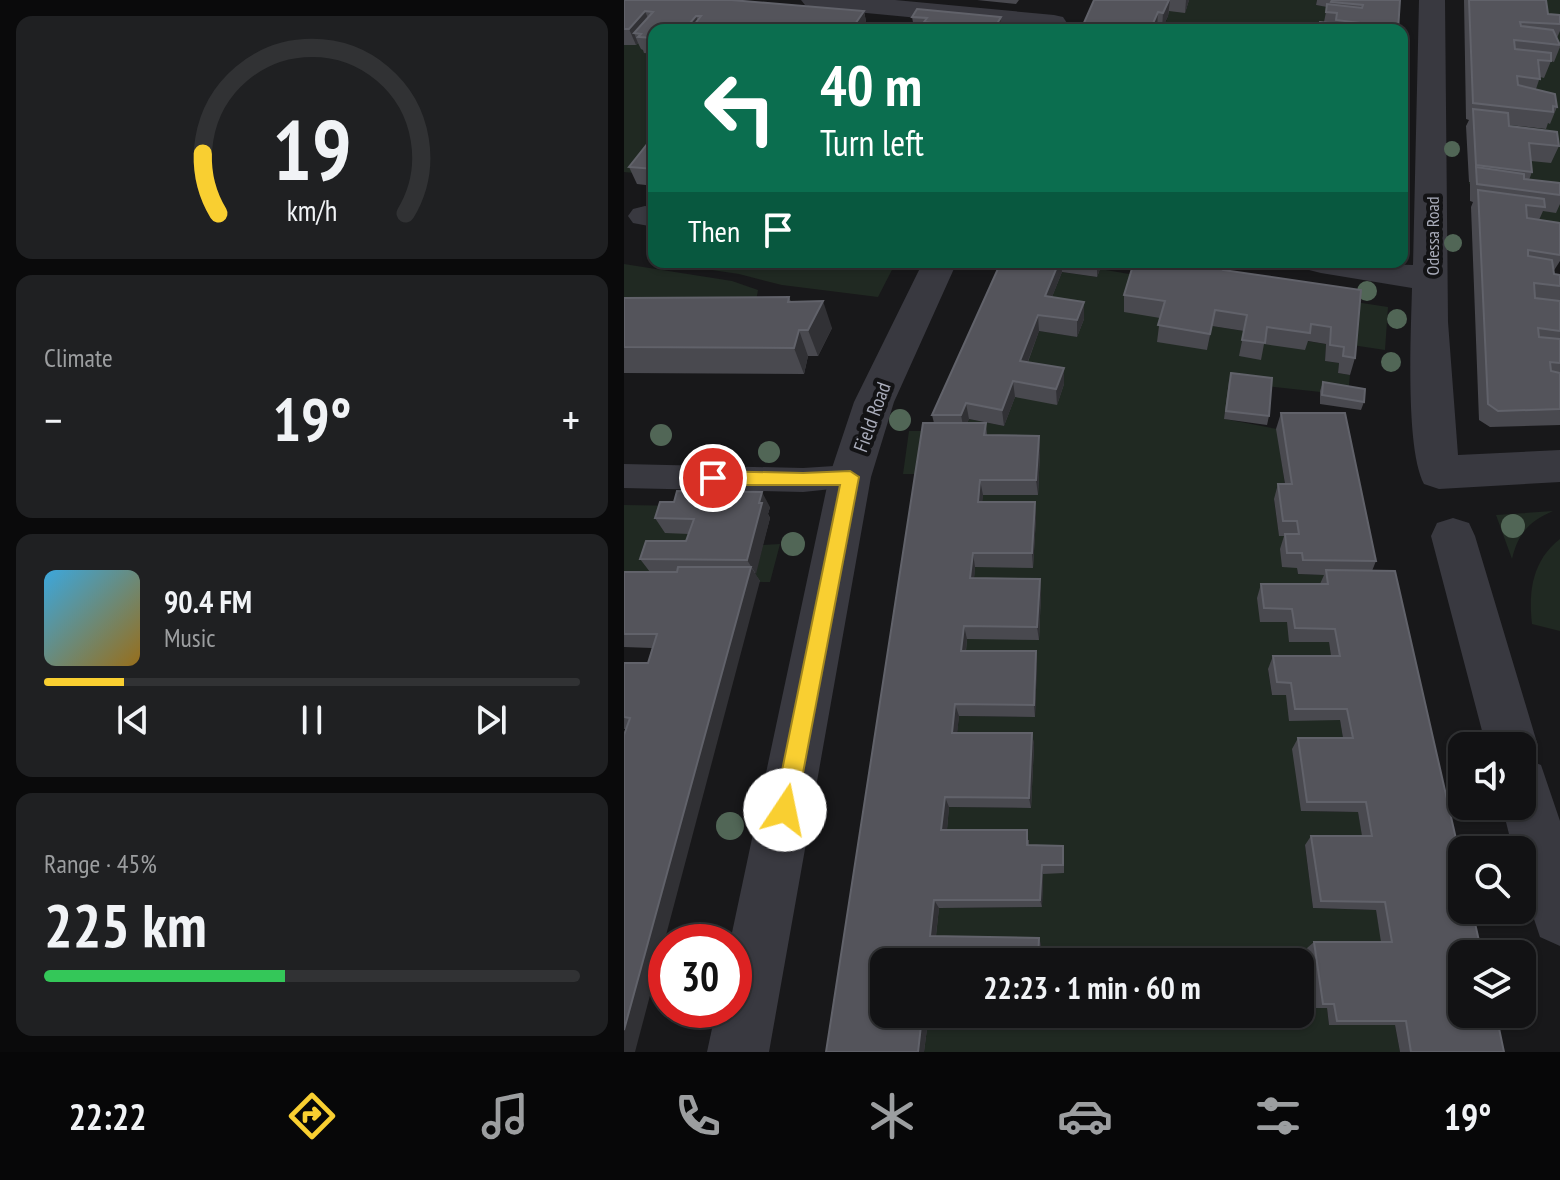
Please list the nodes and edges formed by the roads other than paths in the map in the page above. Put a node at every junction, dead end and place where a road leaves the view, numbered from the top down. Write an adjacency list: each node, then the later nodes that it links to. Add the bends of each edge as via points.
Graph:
1 (814, 0): 3 (street)
2 (1432, 0): 6 (street, Odessa Road)
3 (1057, 18)
4 (937, 268): 9 (street, Field Road, via 874,402)
5 (1360, 268): 6 (street)
6 (1432, 279): 7 (street, Odessa Road, via 1432,402 1439,472)
7 (1560, 466)
8 (624, 476): 9 (lane)
9 (850, 477): 14 (street, Field Road)
10 (1453, 536): 11 (street)
11 (1508, 732)
12 (1532, 820): 13 (street)
13 (1560, 917)
14 (738, 1052)

